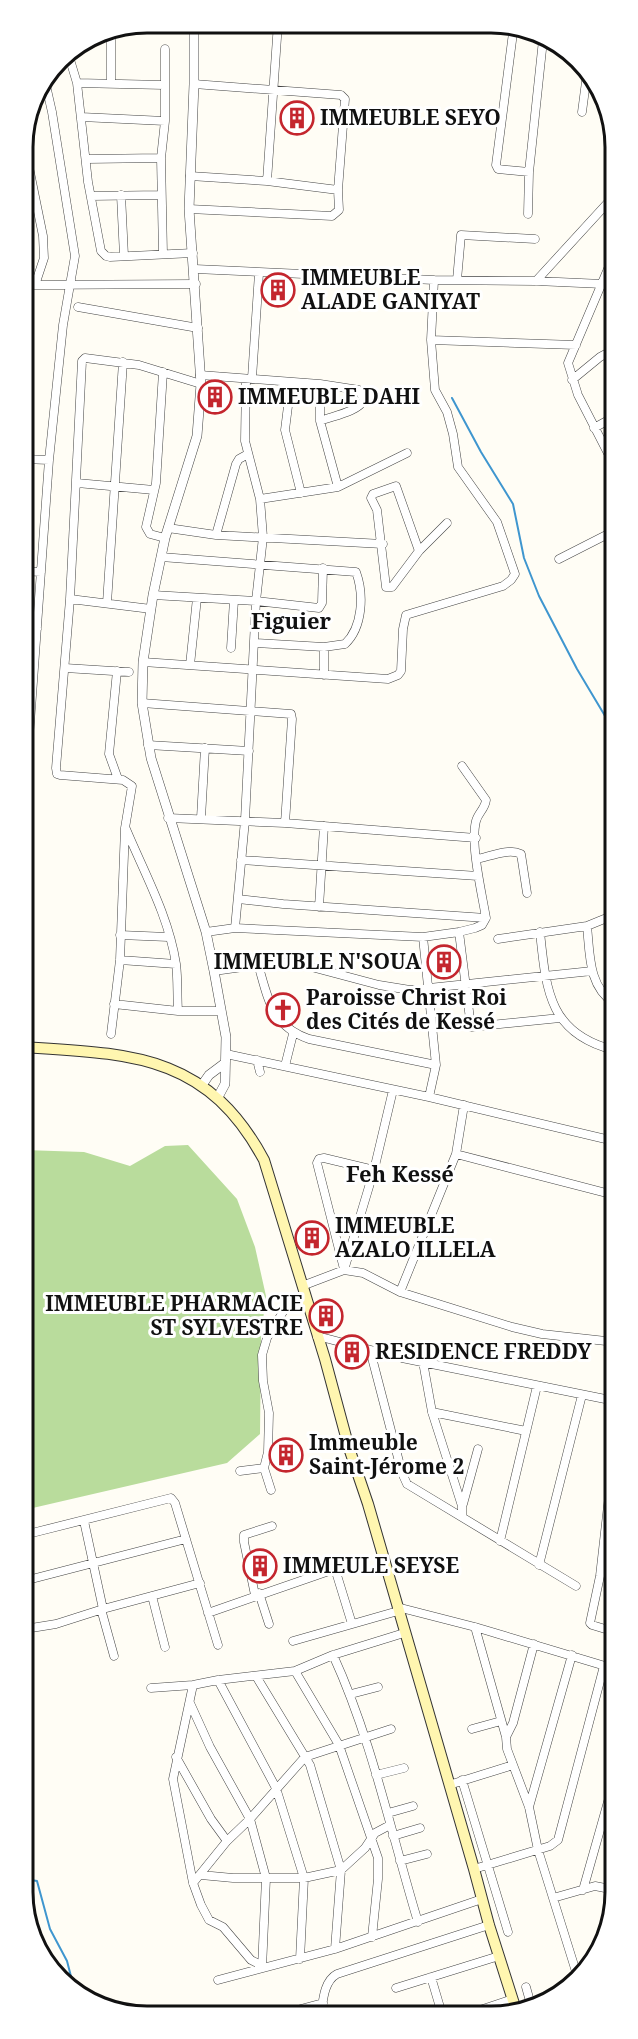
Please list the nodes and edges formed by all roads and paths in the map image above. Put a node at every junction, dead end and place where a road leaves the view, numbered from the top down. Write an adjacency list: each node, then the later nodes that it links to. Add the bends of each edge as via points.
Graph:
1 (194, 33): 10 (street)
2 (277, 33): 13 (street)
3 (513, 35): 20 (street, via 496,165 498,169)
4 (111, 39): 9 (street)
5 (542, 46): 20 (street)
6 (165, 49): 12 (street)
7 (71, 63): 8 (street)
8 (77, 83): 9 (street); 16 (street)
9 (111, 83): 12 (street)
10 (194, 84): 13 (street); 21 (street)
11 (586, 84): 15 (street)
12 (164, 85): 17 (street)
13 (274, 89): 22 (street); 24 (street, via 344,96)
14 (47, 91): 41 (street, via 75,256)
15 (582, 112)
16 (81, 117): 17 (street); 19 (street)
17 (165, 121): 18 (street)
18 (161, 158): 19 (street); 26 (street)
19 (87, 159): 27 (street)
20 (529, 172): 30 (street)
21 (190, 176): 22 (street); 29 (street)
22 (267, 182): 24 (street)
23 (33, 189): 44 (street, via 44,258)
24 (338, 190): 29 (street, via 339,210 332,216)
25 (121, 195): 26 (street); 27 (street); 34 (street)
26 (161, 195): 33 (street)
27 (91, 196): 34 (street, via 101,250 106,256)
28 (605, 206): 40 (street)
29 (189, 209): 32 (street)
30 (528, 214)
31 (535, 239): 39 (street, via 461,235)
32 (193, 253): 33 (street); 35 (street)
33 (163, 254): 34 (street)
34 (124, 256)
35 (195, 269): 36 (street); 42 (street)
36 (259, 273): 38 (street); 53 (street)
37 (605, 279): 43 (street)
38 (434, 280): 39 (street); 47 (street)
39 (457, 280): 40 (street)
40 (536, 281): 43 (street)
41 (69, 284): 42 (street); 44 (street); 64 (street)
42 (196, 284): 46 (street)
43 (603, 284): 48 (street)
44 (35, 285)
45 (78, 307): 46 (street)
46 (198, 328): 52 (street)
47 (431, 340): 48 (street); 103 (street, via 435,390 447,412 458,467 497,522 515,574 503,586 406,615 398,675)
48 (576, 345): 54 (street, via 568,363)
49 (605, 354): 54 (street)
50 (123, 362): 51 (street); 65 (street, via 85,358 82,361); 66 (street)
51 (163, 372): 52 (street); 68 (street)
52 (201, 379): 53 (street); 72 (street, via 196,436)
53 (249, 379): 55 (street); 62 (street, via 245,441)
54 (572, 380): 59 (street)
55 (291, 382): 56 (street); 69 (street, via 285,430)
56 (320, 384): 57 (street); 57 (street, via 359,390 364,400 351,410)
57 (320, 421): 67 (street)
58 (605, 422): 59 (street)
59 (594, 428): 60 (street)
60 (605, 448)
61 (407, 453): 67 (street)
62 (248, 454): 70 (street); 73 (street, via 236,465)
63 (33, 459): 64 (street)
64 (49, 460): 84 (street)
65 (77, 483): 66 (street); 87 (street)
66 (116, 486): 68 (street); 90 (street)
67 (338, 487): 69 (street)
68 (154, 490): 76 (street, via 146,527 150,534)
69 (301, 493): 70 (street)
70 (260, 499): 75 (street)
71 (447, 523): 78 (street)
72 (168, 528): 73 (street); 76 (street)
73 (216, 535): 75 (street)
74 (605, 536): 80 (street)
75 (263, 537): 77 (street); 81 (street)
76 (165, 538): 79 (street)
77 (383, 544): 78 (street, via 388,588); 78 (street, via 371,496 396,486)
78 (418, 551)
79 (162, 557): 81 (street); 85 (street)
80 (559, 559)
81 (261, 564): 82 (street); 89 (street)
82 (323, 568): 89 (street, via 319,608); 95 (street, via 356,572 360,612 355,630 345,644)
83 (33, 572): 84 (street)
84 (41, 573): 93 (street)
85 (153, 595): 86 (street); 91 (street)
86 (197, 598): 88 (street); 98 (street)
87 (70, 599): 90 (street); 99 (street)
88 (234, 600): 89 (street); 96 (street)
89 (256, 602): 94 (street)
90 (107, 603): 91 (street)
91 (151, 609): 97 (street)
92 (33, 626): 93 (street)
93 (37, 629): 104 (street)
94 (256, 643): 95 (street); 100 (street)
95 (324, 647): 103 (street)
96 (231, 648)
97 (143, 662): 98 (street); 105 (street)
98 (190, 666): 100 (street)
99 (65, 668): 101 (street); 111 (street, via 57,774)
100 (254, 670): 103 (street); 106 (street)
101 (117, 671): 102 (street); 111 (street, via 109,754)
102 (129, 672)
103 (324, 675)
104 (33, 683)
105 (142, 703): 106 (street); 107 (street)
106 (251, 710): 109 (street); 115 (street, via 291,714)
107 (148, 745): 108 (street); 112 (street)
108 (205, 748): 109 (street); 113 (street)
109 (249, 751): 114 (street)
110 (462, 766): 118 (street, via 486,800 476,822)
111 (118, 779): 117 (street, via 129,783 132,790)
112 (168, 818): 113 (street); 130 (street)
113 (201, 819): 114 (street)
114 (246, 820): 115 (street); 120 (street)
115 (285, 823): 116 (street)
116 (324, 826): 118 (street); 121 (street)
117 (125, 828): 133 (street); 134 (street)
118 (476, 838): 119 (street)
119 (477, 859): 122 (street); 123 (street, via 508,852 521,854)
120 (241, 860): 121 (street); 124 (street)
121 (322, 866): 122 (street); 125 (street)
122 (478, 876): 126 (street)
123 (527, 893)
124 (238, 899): 125 (street); 129 (street)
125 (319, 907): 126 (street)
126 (486, 918): 131 (street, via 482,925)
127 (605, 919): 128 (street)
128 (586, 926): 132 (street); 141 (street)
129 (235, 928): 130 (street); 135 (street)
130 (206, 932): 140 (street)
131 (459, 932): 135 (street); 143 (street)
132 (540, 932): 136 (street); 142 (street)
133 (120, 935): 134 (street); 137 (street)
134 (168, 937): 138 (street)
135 (423, 937): 144 (street)
136 (498, 939)
137 (120, 960): 138 (street); 146 (street)
138 (176, 964): 147 (street)
139 (258, 964): 140 (street); 144 (street, via 300,964 380,985 410,990); 151 (street, via 270,1003 278,1019)
140 (214, 971): 148 (street)
141 (592, 971): 142 (street); 145 (street)
142 (544, 976): 143 (street); 149 (street)
143 (466, 986): 144 (street); 149 (street, via 471,1027)
144 (428, 988): 156 (street)
145 (605, 997)
146 (114, 1004): 147 (street); 150 (street)
147 (178, 1011): 148 (street)
148 (221, 1011): 154 (street)
149 (560, 1018): 153 (street, via 576,1034)
150 (111, 1034)
151 (293, 1034): 156 (street); 157 (street)
152 (33, 1048): 159 (main road, via 128,1056 162,1066)
153 (605, 1048)
154 (225, 1058): 155 (street); 159 (street); 161 (street, via 225,1083)
155 (257, 1060): 157 (street); 158 (street)
156 (436, 1065): 162 (street)
157 (282, 1068): 160 (street)
158 (260, 1072)
159 (202, 1085): 161 (main road)
160 (393, 1090): 162 (street); 166 (street)
161 (218, 1097): 169 (main road, via 250,1135 264,1160)
162 (429, 1097): 163 (street)
163 (464, 1105): 164 (street); 165 (street)
164 (605, 1139)
165 (456, 1154): 167 (street); 170 (street)
166 (374, 1170): 168 (street); 168 (street, via 324,1158 316,1163)
167 (605, 1193)
168 (344, 1270): 169 (street); 170 (street, via 363,1273)
169 (304, 1291): 171 (main road); 181 (street, via 286,1307 267,1338 262,1355 269,1413)
170 (400, 1292): 172 (street, via 512,1327)
171 (316, 1336): 173 (street); 200 (main road)
172 (605, 1341)
173 (370, 1350): 174 (street); 185 (street, via 407,1484)
174 (423, 1362): 175 (street); 178 (street)
175 (537, 1386): 176 (street); 179 (street)
176 (582, 1395): 177 (street); 193 (street)
177 (605, 1399)
178 (432, 1412): 179 (street); 184 (street)
179 (526, 1431): 191 (street)
180 (478, 1449): 184 (street)
181 (264, 1467): 182 (street); 183 (street)
182 (240, 1471)
183 (271, 1490)
184 (462, 1506): 185 (street)
185 (462, 1516): 191 (street)
186 (84, 1521): 188 (street); 190 (street, via 171,1498); 192 (street)
187 (272, 1526): 197 (street, via 244,1535)
188 (33, 1533)
189 (605, 1536): 206 (street, via 590,1623)
190 (186, 1539): 192 (street); 195 (street)
191 (500, 1541): 193 (street)
192 (93, 1564): 194 (street); 199 (street)
193 (539, 1565): 196 (street)
194 (33, 1579)
195 (200, 1583): 198 (street); 201 (street)
196 (576, 1586)
197 (257, 1594): 201 (street); 202 (street, via 334,1570); 203 (street)
198 (152, 1596): 199 (street); 211 (street)
199 (102, 1609): 205 (street); 214 (street)
200 (398, 1609): 202 (street); 204 (street); 207 (main road)
201 (208, 1612): 210 (street)
202 (352, 1623): 208 (street)
203 (269, 1624)
204 (475, 1627): 209 (street); 224 (street)
205 (33, 1628)
206 (605, 1629)
207 (404, 1633): 212 (street); 236 (main road)
208 (293, 1641)
209 (534, 1644): 213 (street); 228 (street)
210 (219, 1645)
211 (165, 1647)
212 (333, 1655): 216 (street); 222 (street)
213 (572, 1655): 215 (street); 239 (street)
214 (114, 1656)
215 (604, 1666): 248 (street, via 558,1840)
216 (295, 1671): 217 (street); 229 (street)
217 (256, 1676): 218 (street); 231 (street)
218 (218, 1680): 219 (street); 237 (street)
219 (193, 1685): 221 (street); 223 (street)
220 (378, 1687): 222 (street)
221 (151, 1688)
222 (351, 1694): 227 (street)
223 (190, 1702): 230 (street); 241 (street)
224 (501, 1721): 226 (street); 228 (street)
225 (391, 1729): 227 (street)
226 (472, 1729)
227 (364, 1737): 229 (street); 234 (street)
228 (506, 1737): 232 (street)
229 (339, 1745): 231 (street); 246 (street)
230 (176, 1757): 247 (street); 257 (street, via 174,1787)
231 (305, 1757): 237 (street); 253 (street)
232 (513, 1765): 235 (street); 239 (street)
233 (404, 1768): 234 (street)
234 (376, 1775): 240 (street)
235 (462, 1780): 236 (street); 251 (street)
236 (449, 1785): 252 (main road)
237 (276, 1788): 241 (street); 256 (street)
238 (413, 1806): 240 (street)
239 (529, 1807): 248 (street)
240 (388, 1813): 243 (street)
241 (250, 1819): 247 (street); 255 (street)
242 (605, 1821): 259 (street)
243 (390, 1826): 245 (street); 246 (street, via 375,1833)
244 (420, 1828): 245 (street)
245 (393, 1836): 250 (street)
246 (371, 1840): 253 (street); 265 (street, via 379,1868)
247 (226, 1841): 254 (street)
248 (538, 1850): 251 (street); 260 (street)
249 (427, 1854): 250 (street)
250 (400, 1861): 262 (street)
251 (488, 1865): 252 (street); 264 (street)
252 (474, 1869): 261 (main road)
253 (341, 1870): 256 (street); 266 (street)
254 (201, 1875): 255 (street); 257 (street)
255 (266, 1878): 256 (street); 269 (street)
256 (304, 1878): 268 (street)
257 (193, 1883): 269 (street, via 209,1920 223,1927)
258 (605, 1888): 259 (street)
259 (583, 1890): 260 (street)
260 (553, 1898): 270 (street)
261 (482, 1899): 262 (street); 263 (main road)
262 (418, 1922): 265 (street)
263 (489, 1925): 267 (main road); 277 (street, via 337,1974 328,1983)
264 (508, 1932)
265 (372, 1937): 266 (street)
266 (335, 1949): 268 (street)
267 (499, 1956): 271 (street); 276 (main road)
268 (300, 1959): 269 (street)
269 (262, 1967): 272 (street)
270 (575, 1969)
271 (431, 1977): 274 (street); 281 (street)
272 (218, 1980)
273 (526, 1987): 275 (street)
274 (396, 1988)
275 (529, 1999)
276 (513, 2000): 278 (main road); 282 (street)
277 (322, 2002): 279 (street); 280 (street)
278 (514, 2004)
279 (309, 2006)
280 (322, 2006)
281 (440, 2006)
282 (494, 2006)

